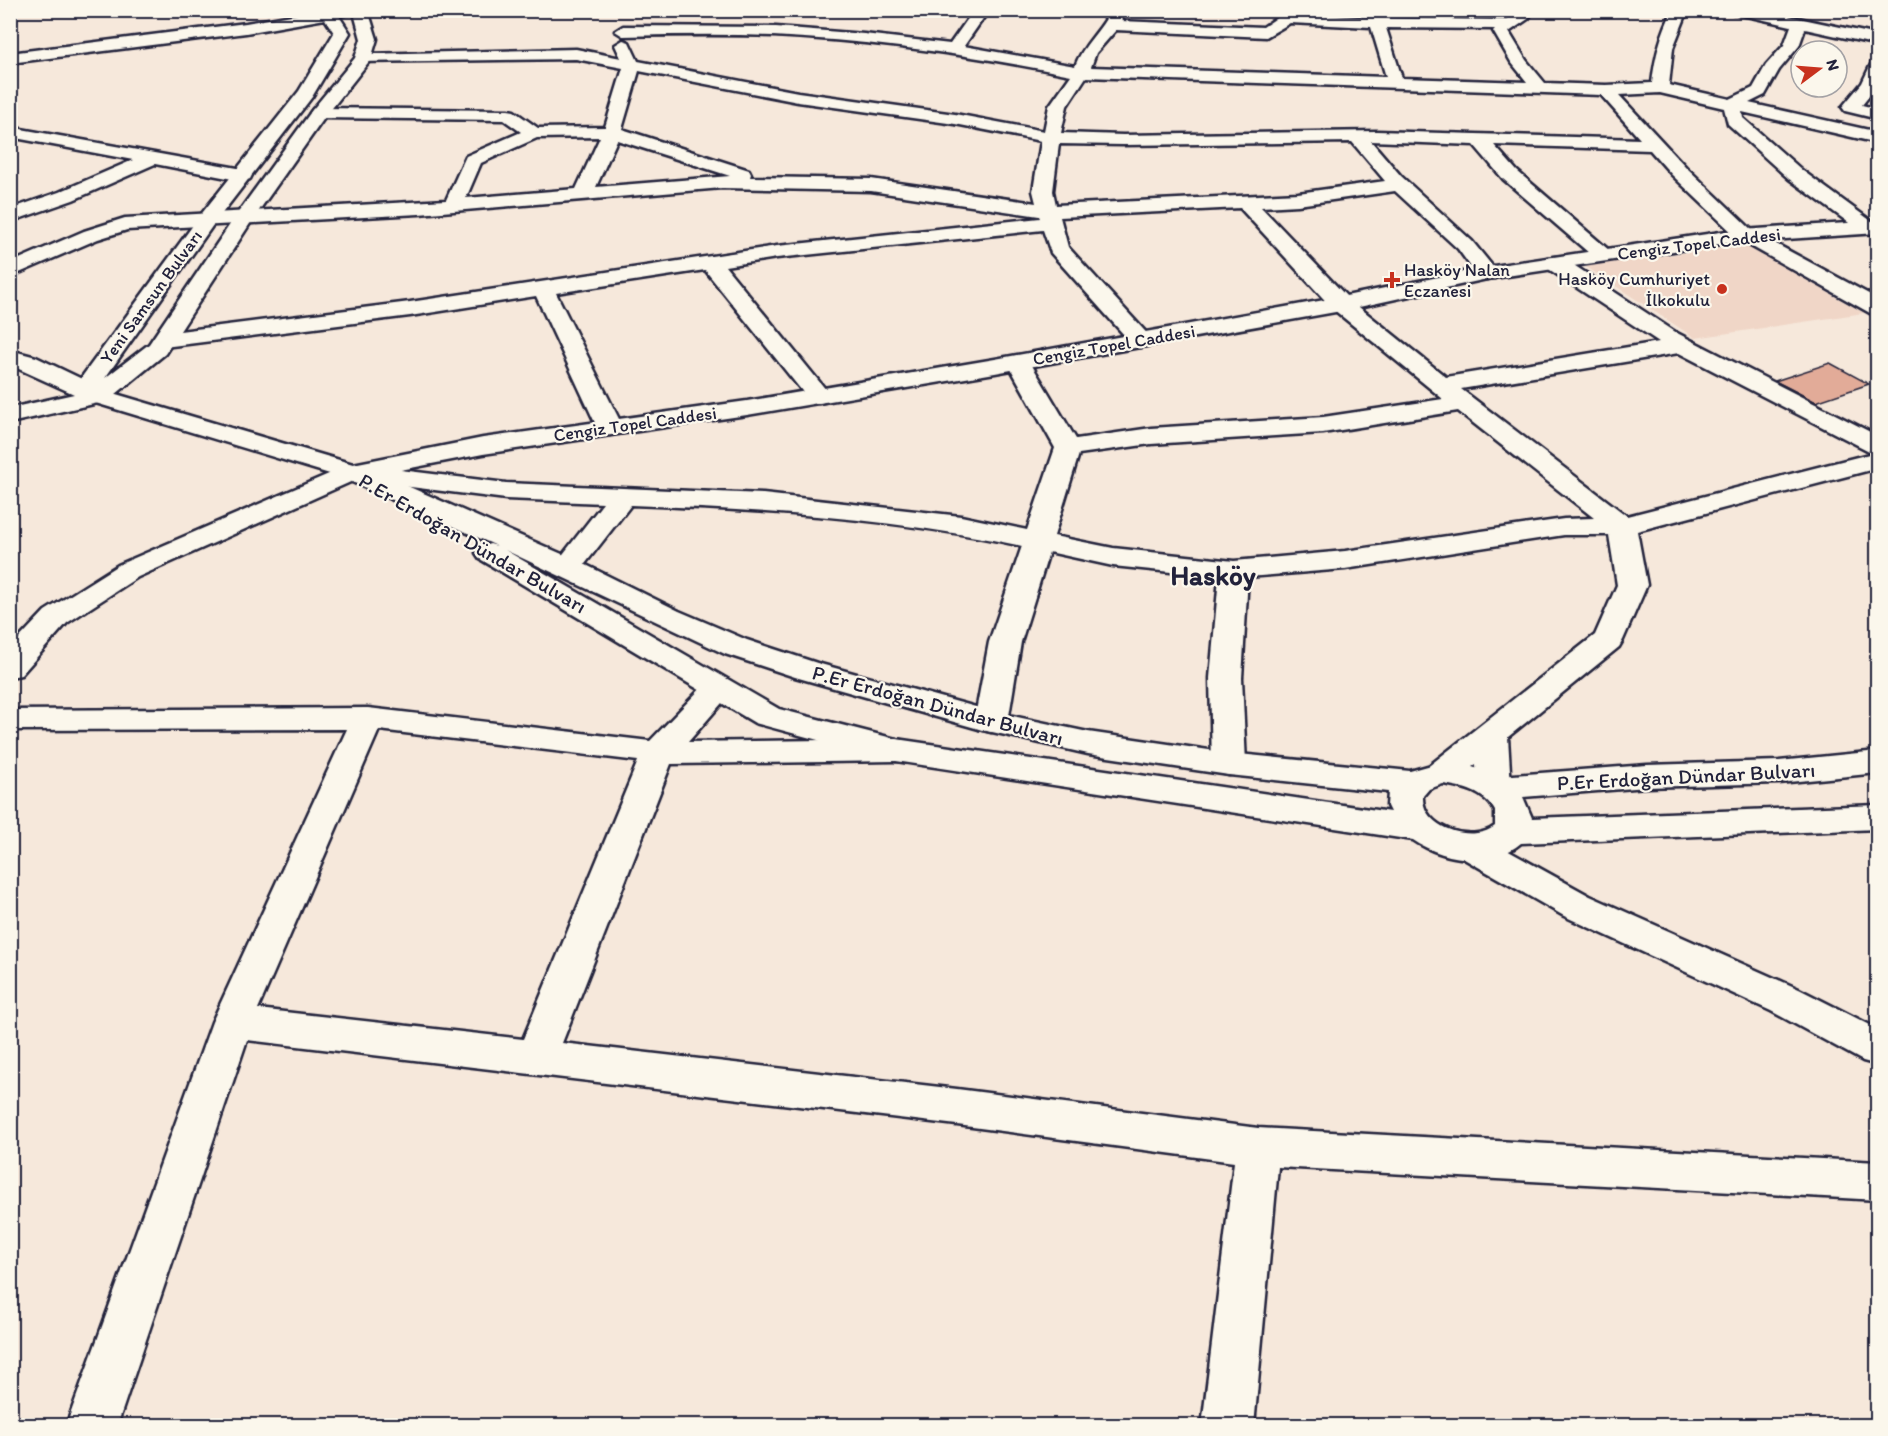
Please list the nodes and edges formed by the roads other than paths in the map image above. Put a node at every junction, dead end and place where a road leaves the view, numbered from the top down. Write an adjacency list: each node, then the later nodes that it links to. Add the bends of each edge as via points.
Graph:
1 (361, 10): 18 (street, via 369,39)
2 (982, 10): 16 (street)
3 (1119, 10): 12 (street)
4 (1527, 10): 13 (street)
5 (1681, 10): 24 (street, via 1663,54)
6 (1738, 10): 11 (street)
7 (340, 12): 17 (street, via 234,30); 40 (street, Yeni Samsun Bulvarı, via 342,33 306,93)
8 (1289, 14): 10 (street); 12 (street, via 1265,38)
9 (742, 16): 14 (street)
10 (1378, 23): 13 (street); 22 (street)
11 (1799, 24): 15 (street); 26 (street, via 1791,46 1759,91)
12 (1111, 25): 21 (street, via 1088,52)
13 (1508, 26): 23 (street, via 1501,31)
14 (732, 30): 16 (street); 19 (street, via 622,26)
15 (1878, 40)
16 (954, 50): 21 (street, via 1001,55)
17 (10, 58)
18 (363, 59): 19 (street, via 576,54); 27 (street, Yeni Samsun Bulvarı)
19 (632, 66): 30 (street); 33 (street)
20 (1878, 66): 28 (street, via 1870,84 1851,107)
21 (1081, 72): 22 (street, via 1258,72); 33 (street, via 1058,106)
22 (1396, 84): 23 (street)
23 (1540, 88): 25 (street)
24 (1660, 88): 25 (street); 26 (street)
25 (1606, 90): 37 (street)
26 (1732, 105): 34 (street); 50 (street, via 1734,120 1758,143 1796,175)
27 (319, 113): 31 (street, via 508,115); 48 (street, Yeni Samsun Bulvarı)
28 (1878, 114)
29 (10, 132): 35 (street)
30 (612, 132): 31 (street); 41 (street); 43 (street)
31 (534, 133): 45 (street, via 473,160)
32 (1358, 136): 33 (street); 36 (street); 42 (street)
33 (1051, 138): 47 (street, via 1043,191)
34 (1878, 138)
35 (54, 139): 38 (street); 39 (street)
36 (1480, 140): 37 (street); 52 (street, via 1510,175)
37 (1657, 145): 51 (street)
38 (21, 150)
39 (153, 158): 40 (street); 46 (street)
40 (243, 175): 49 (street, Yeni Samsun Bulvarı)
41 (770, 183): 43 (street, via 722,182); 47 (street, via 871,185)
42 (1400, 185): 44 (street); 56 (street, via 1465,245)
43 (583, 194): 45 (street)
44 (1245, 202): 47 (street); 58 (street)
45 (453, 205): 48 (street)
46 (10, 216)
47 (1050, 217): 53 (street); 60 (street, via 1058,249)
48 (244, 218): 49 (street); 61 (street, Yeni Samsun Bulvarı)
49 (206, 221): 55 (street, via 125,224); 66 (street, Yeni Samsun Bulvarı, via 93,378)
50 (1872, 227): 51 (street, Cengiz Topel Caddesi)
51 (1747, 236): 52 (street, Cengiz Topel Caddesi); 59 (street)
52 (1603, 255): 54 (street, Cengiz Topel Caddesi)
53 (710, 262): 57 (street); 67 (street)
54 (1556, 263): 56 (street, Cengiz Topel Caddesi); 62 (street)
55 (10, 271)
56 (1487, 273): 58 (street, Cengiz Topel Caddesi)
57 (543, 288): 61 (street); 71 (street)
58 (1341, 304): 60 (street, Cengiz Topel Caddesi); 65 (street)
59 (1878, 308)
60 (1141, 339): 64 (street, Cengiz Topel Caddesi)
61 (164, 340): 66 (street, Yeni Samsun Bulvarı)
62 (1683, 345): 65 (street); 72 (street)
63 (10, 357): 66 (street)
64 (1019, 362): 67 (street, Cengiz Topel Caddesi); 73 (street)
65 (1440, 385): 69 (street)
66 (98, 396): 68 (street); 70 (street); 75 (street)
67 (819, 396): 71 (street, Cengiz Topel Caddesi)
68 (10, 403)
69 (1463, 403): 73 (street, via 1323,425 1151,436); 77 (street)
70 (10, 416)
71 (610, 428): 75 (street, Cengiz Topel Caddesi, via 483,446)
72 (1878, 447)
73 (1068, 448): 78 (street)
74 (1878, 460): 77 (street)
75 (352, 472): 76 (street, via 506,491); 79 (street, P.Er Erdoğan Dündar Bulvarı); 81 (street, Cengiz Topel Caddesi, via 128,571 56,617); 82 (street, P.Er Erdoğan Dündar Bulvarı)
76 (623, 496): 78 (street, via 763,502 961,524); 79 (street)
77 (1622, 526): 80 (street, via 1563,527 1346,560); 86 (street, via 1632,585 1608,640)
78 (1038, 541): 80 (street, via 1113,557); 85 (street, via 1005,642)
79 (568, 567): 85 (street, P.Er Erdoğan Dündar Bulvarı, via 736,647)
80 (1234, 570): 90 (street, via 1226,678)
81 (13, 665)
82 (719, 688): 87 (street, P.Er Erdoğan Dündar Bulvarı, via 767,716); 88 (street)
83 (368, 718): 84 (street); 88 (street); 96 (street)
84 (10, 720)
85 (991, 722): 90 (street, P.Er Erdoğan Dündar Bulvarı, via 1088,743)
86 (1491, 734): 91 (street); 92 (street)
87 (896, 750): 88 (street); 94 (street, P.Er Erdoğan Dündar Bulvarı)
88 (658, 753): 98 (street)
89 (1878, 762): 92 (street, P.Er Erdoğan Dündar Bulvarı, via 1779,772 1647,776)
90 (1229, 764): 91 (street, P.Er Erdoğan Dündar Bulvarı)
91 (1427, 778): 92 (street, via 1461,775); 94 (street, via 1404,793 1403,805)
92 (1494, 788): 95 (street, via 1514,809 1515,821)
93 (1876, 817): 95 (street)
94 (1420, 829): 95 (street, via 1445,842)
95 (1496, 839): 97 (street, via 1577,906 1785,1000)
96 (232, 1022): 98 (street); 101 (street)
97 (1878, 1049)
98 (536, 1057): 99 (street)
99 (1258, 1147): 100 (street); 102 (street)
100 (1878, 1181)
101 (91, 1425)
102 (1228, 1425)

